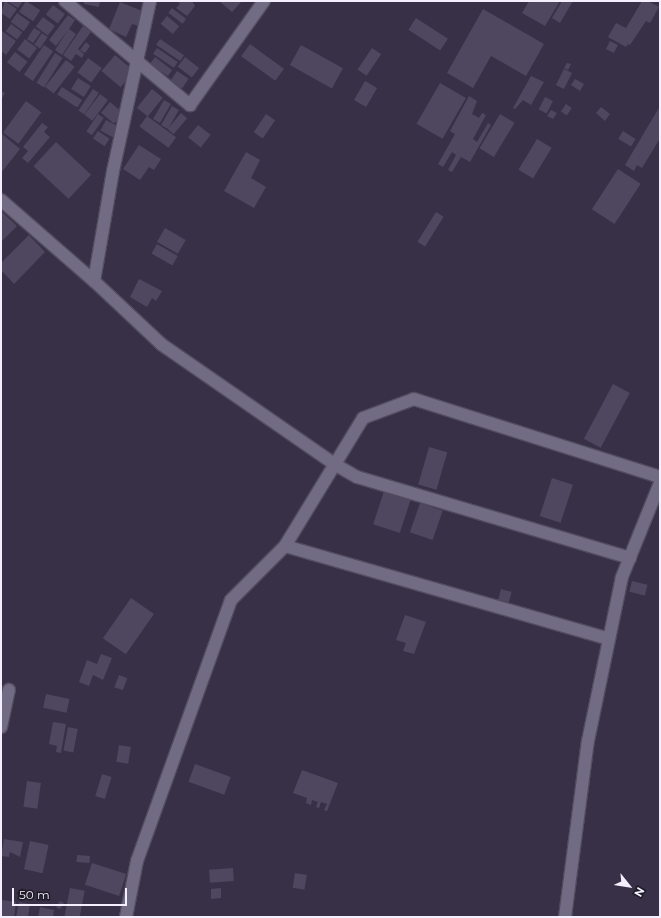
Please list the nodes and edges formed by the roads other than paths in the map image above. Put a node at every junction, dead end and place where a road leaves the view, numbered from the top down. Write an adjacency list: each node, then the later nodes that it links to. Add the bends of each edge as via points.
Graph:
1 (65, 1): 4 (street)
2 (150, 1): 4 (street)
3 (264, 1): 4 (street, via 190,105)
4 (136, 60): 6 (street)
5 (1, 200): 6 (street)
6 (94, 281): 7 (street, via 160,344)
7 (336, 465): 8 (street, via 363,418 414,399); 10 (street); 11 (street, via 357,477)
8 (660, 477)
9 (660, 482): 11 (street)
10 (285, 546): 12 (street); 15 (street, via 231,600 137,861)
11 (630, 558): 12 (street, via 622,577)
12 (609, 639): 16 (street, via 588,741)
13 (8, 690): 14 (street)
14 (1, 727)
15 (126, 917)
16 (565, 917)

